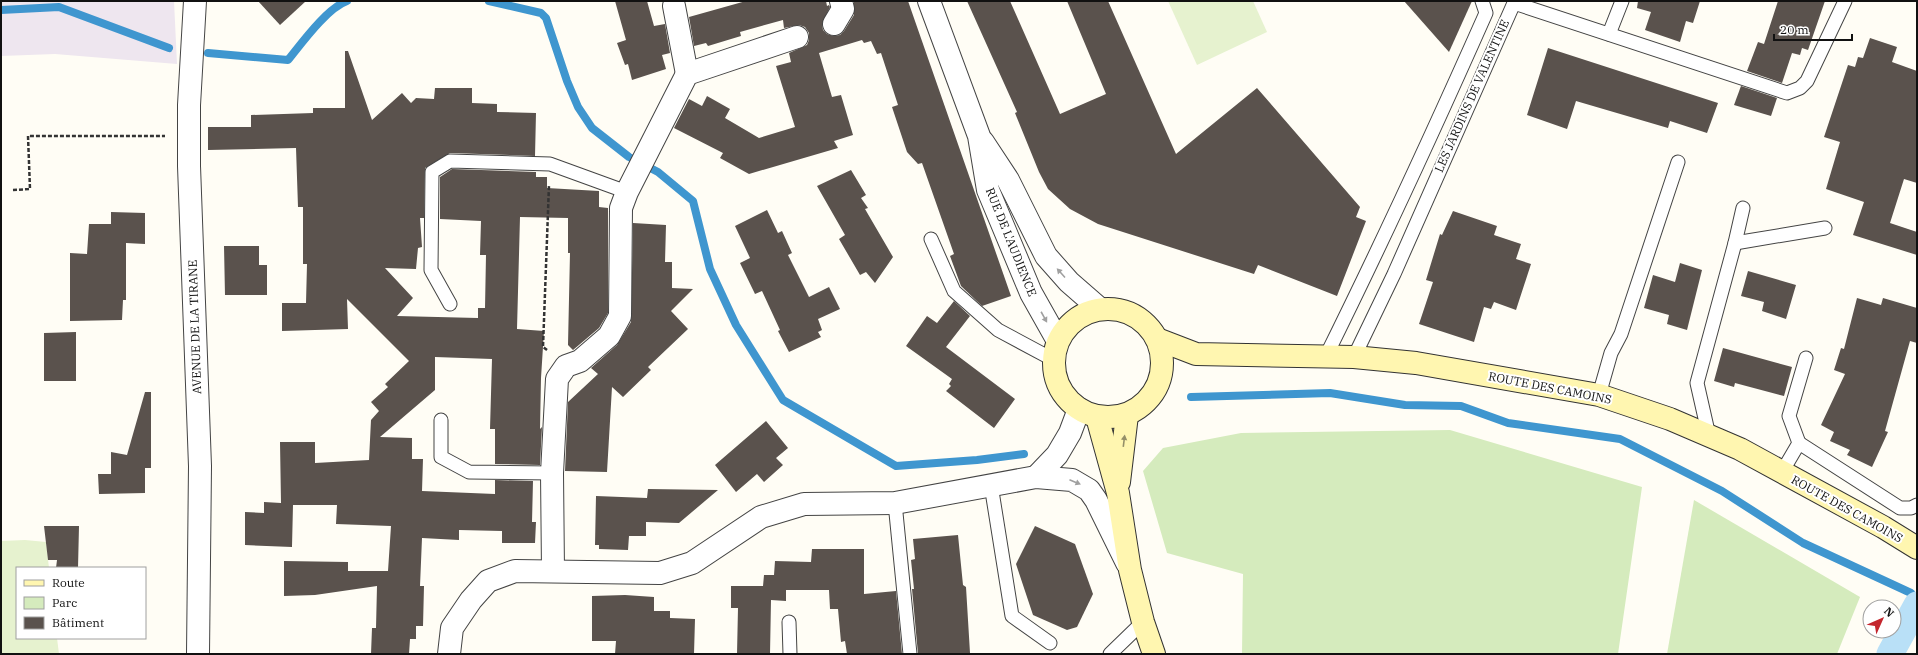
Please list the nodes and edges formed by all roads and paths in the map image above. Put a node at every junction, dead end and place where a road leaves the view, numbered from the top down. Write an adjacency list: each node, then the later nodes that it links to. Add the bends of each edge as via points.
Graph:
1 (195, 1): 14 (street, AVENUE DE LA TIRANE, via 189,105)
2 (841, 1): 9 (street, via 843,9)
3 (929, 1): 13 (street, RUE DE L'AUDIENCE)
4 (1482, 1): 28 (lane, via 1486,12 1448,100)
5 (1622, 1): 10 (lane)
6 (1845, 1): 10 (lane, LES JARDINS DE VALENTINE, via 1807,81 1800,88 1786,93)
7 (1514, 2): 10 (lane, LES JARDINS DE VALENTINE); 29 (lane, LES JARDINS DE VALENTINE, via 1394,274)
8 (673, 3): 12 (street)
9 (834, 24)
10 (1609, 34)
11 (797, 37): 12 (street)
12 (687, 74): 17 (street)
13 (979, 136): 24 (street, RUE DE L'AUDIENCE, one-way to 13, via 1069,282 1046,256 1008,180); 26 (street, RUE DE L'AUDIENCE, one-way to 26, via 988,190)
14 (190, 137): 18 (path, via 28,136 30,189); 52 (street, AVENUE DE LA TIRANE, via 200,466)
15 (1678, 162): 33 (lane, via 1621,334 1611,353)
16 (550, 164): 17 (lane); 23 (lane, via 450,161 432,172 432,270); 31 (path, via 543,347)
17 (632, 183): 31 (street, via 621,208 620,316 609,336 580,360)
18 (13, 190)
19 (1743, 208): 22 (lane)
20 (1825, 228): 22 (lane)
21 (931, 239): 26 (lane, via 954,291 998,330)
22 (1735, 243): 37 (lane, via 1697,383)
23 (450, 304)
24 (1100, 309): 25 (main road, via 1127,312 1139,318); 26 (main road, via 1075,320 1065,330)
25 (1157, 339): 27 (main road, ROUTE DES CAMOINS); 32 (main road, via 1162,352)
26 (1056, 351): 34 (main road, via 1056,379 1065,396)
27 (1196, 354): 28 (main road, ROUTE DES CAMOINS); 32 (main road)
28 (1326, 356): 29 (main road, ROUTE DES CAMOINS)
29 (1354, 357): 33 (main road, ROUTE DES CAMOINS, via 1416,363)
30 (1806, 358): 38 (lane, via 1789,416)
31 (566, 366): 40 (street, via 557,379)
32 (1162, 374): 35 (main road, via 1155,391 1143,405)
33 (1599, 395): 37 (main road, ROUTE DES CAMOINS, via 1670,419)
34 (1088, 413): 35 (main road, via 1112,418); 41 (street, via 1070,432 1057,455); 43 (main road)
35 (1127, 415): 43 (main road, one-way to 35)
36 (441, 420): 40 (lane, via 441,457 469,472)
37 (1709, 436): 39 (main road, ROUTE DES CAMOINS, via 1740,449)
38 (1798, 443): 39 (lane); 45 (lane, via 1900,508)
39 (1782, 472): 46 (main road, ROUTE DES CAMOINS)
40 (552, 473): 48 (street)
41 (1036, 477): 42 (street); 47 (street, one-way to 47, via 1072,480 1089,490)
42 (991, 485): 44 (street); 51 (lane, via 1012,616)
43 (1118, 493): 47 (main road)
44 (896, 503): 48 (street, via 804,504 761,517 692,563 660,573); 55 (lane)
45 (1917, 505)
46 (1917, 548)
47 (1130, 570): 50 (main road)
48 (553, 571): 53 (street, via 515,572 488,581 452,628)
49 (789, 622): 54 (lane)
50 (1144, 622): 56 (lane); 57 (main road)
51 (1050, 643)
52 (198, 654)
53 (449, 654)
54 (790, 654)
55 (910, 654)
56 (1110, 654)
57 (1154, 654)

